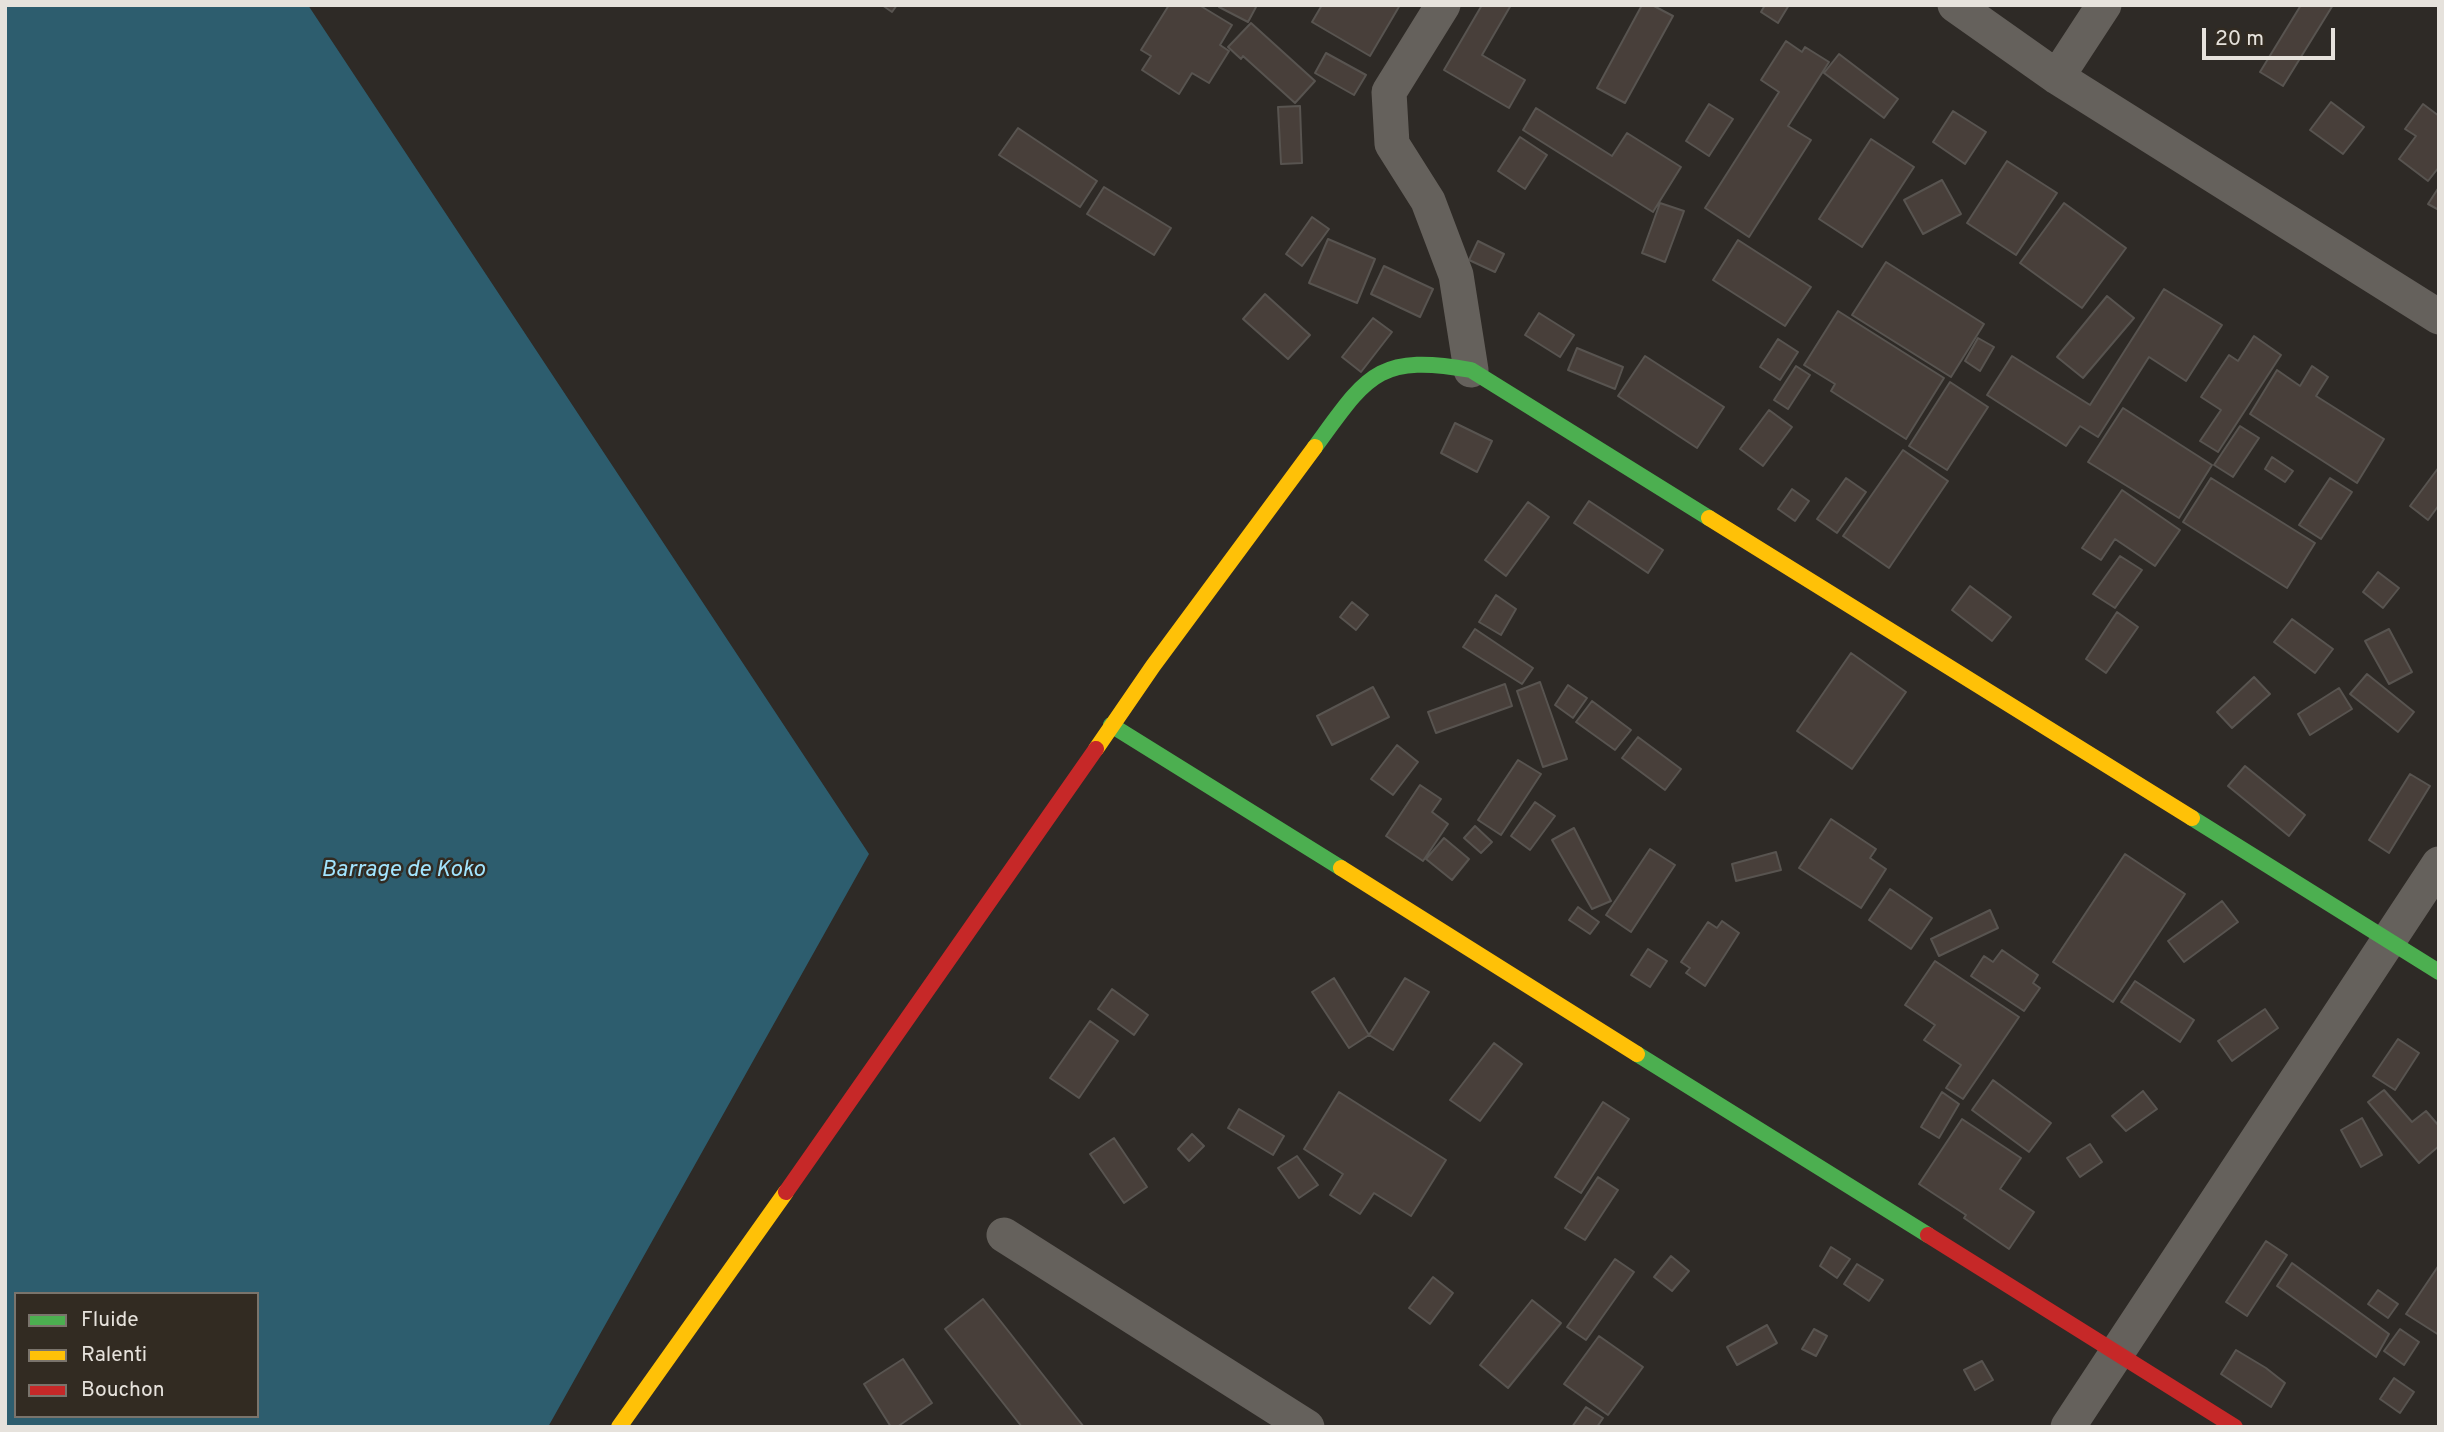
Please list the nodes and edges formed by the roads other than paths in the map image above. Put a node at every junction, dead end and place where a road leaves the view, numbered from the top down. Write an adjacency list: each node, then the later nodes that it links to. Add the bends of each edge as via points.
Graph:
1 (1443, 5): 6 (street, via 1389,92 1392,144 1429,201 1456,275)
2 (1955, 5): 4 (street)
3 (2104, 5): 4 (street)
4 (2057, 77): 5 (street)
5 (2439, 317)
6 (1471, 370): 7 (street, via 1434,362 1373,376 1351,398); 9 (street)
7 (1111, 725): 12 (street); 13 (street)
8 (2439, 864): 9 (street)
9 (2389, 941): 10 (street); 12 (street)
10 (2439, 972)
11 (1004, 1235): 14 (street)
12 (2117, 1353): 15 (street); 16 (street)
13 (619, 1427)
14 (1307, 1427)
15 (2068, 1427)
16 (2235, 1427)

